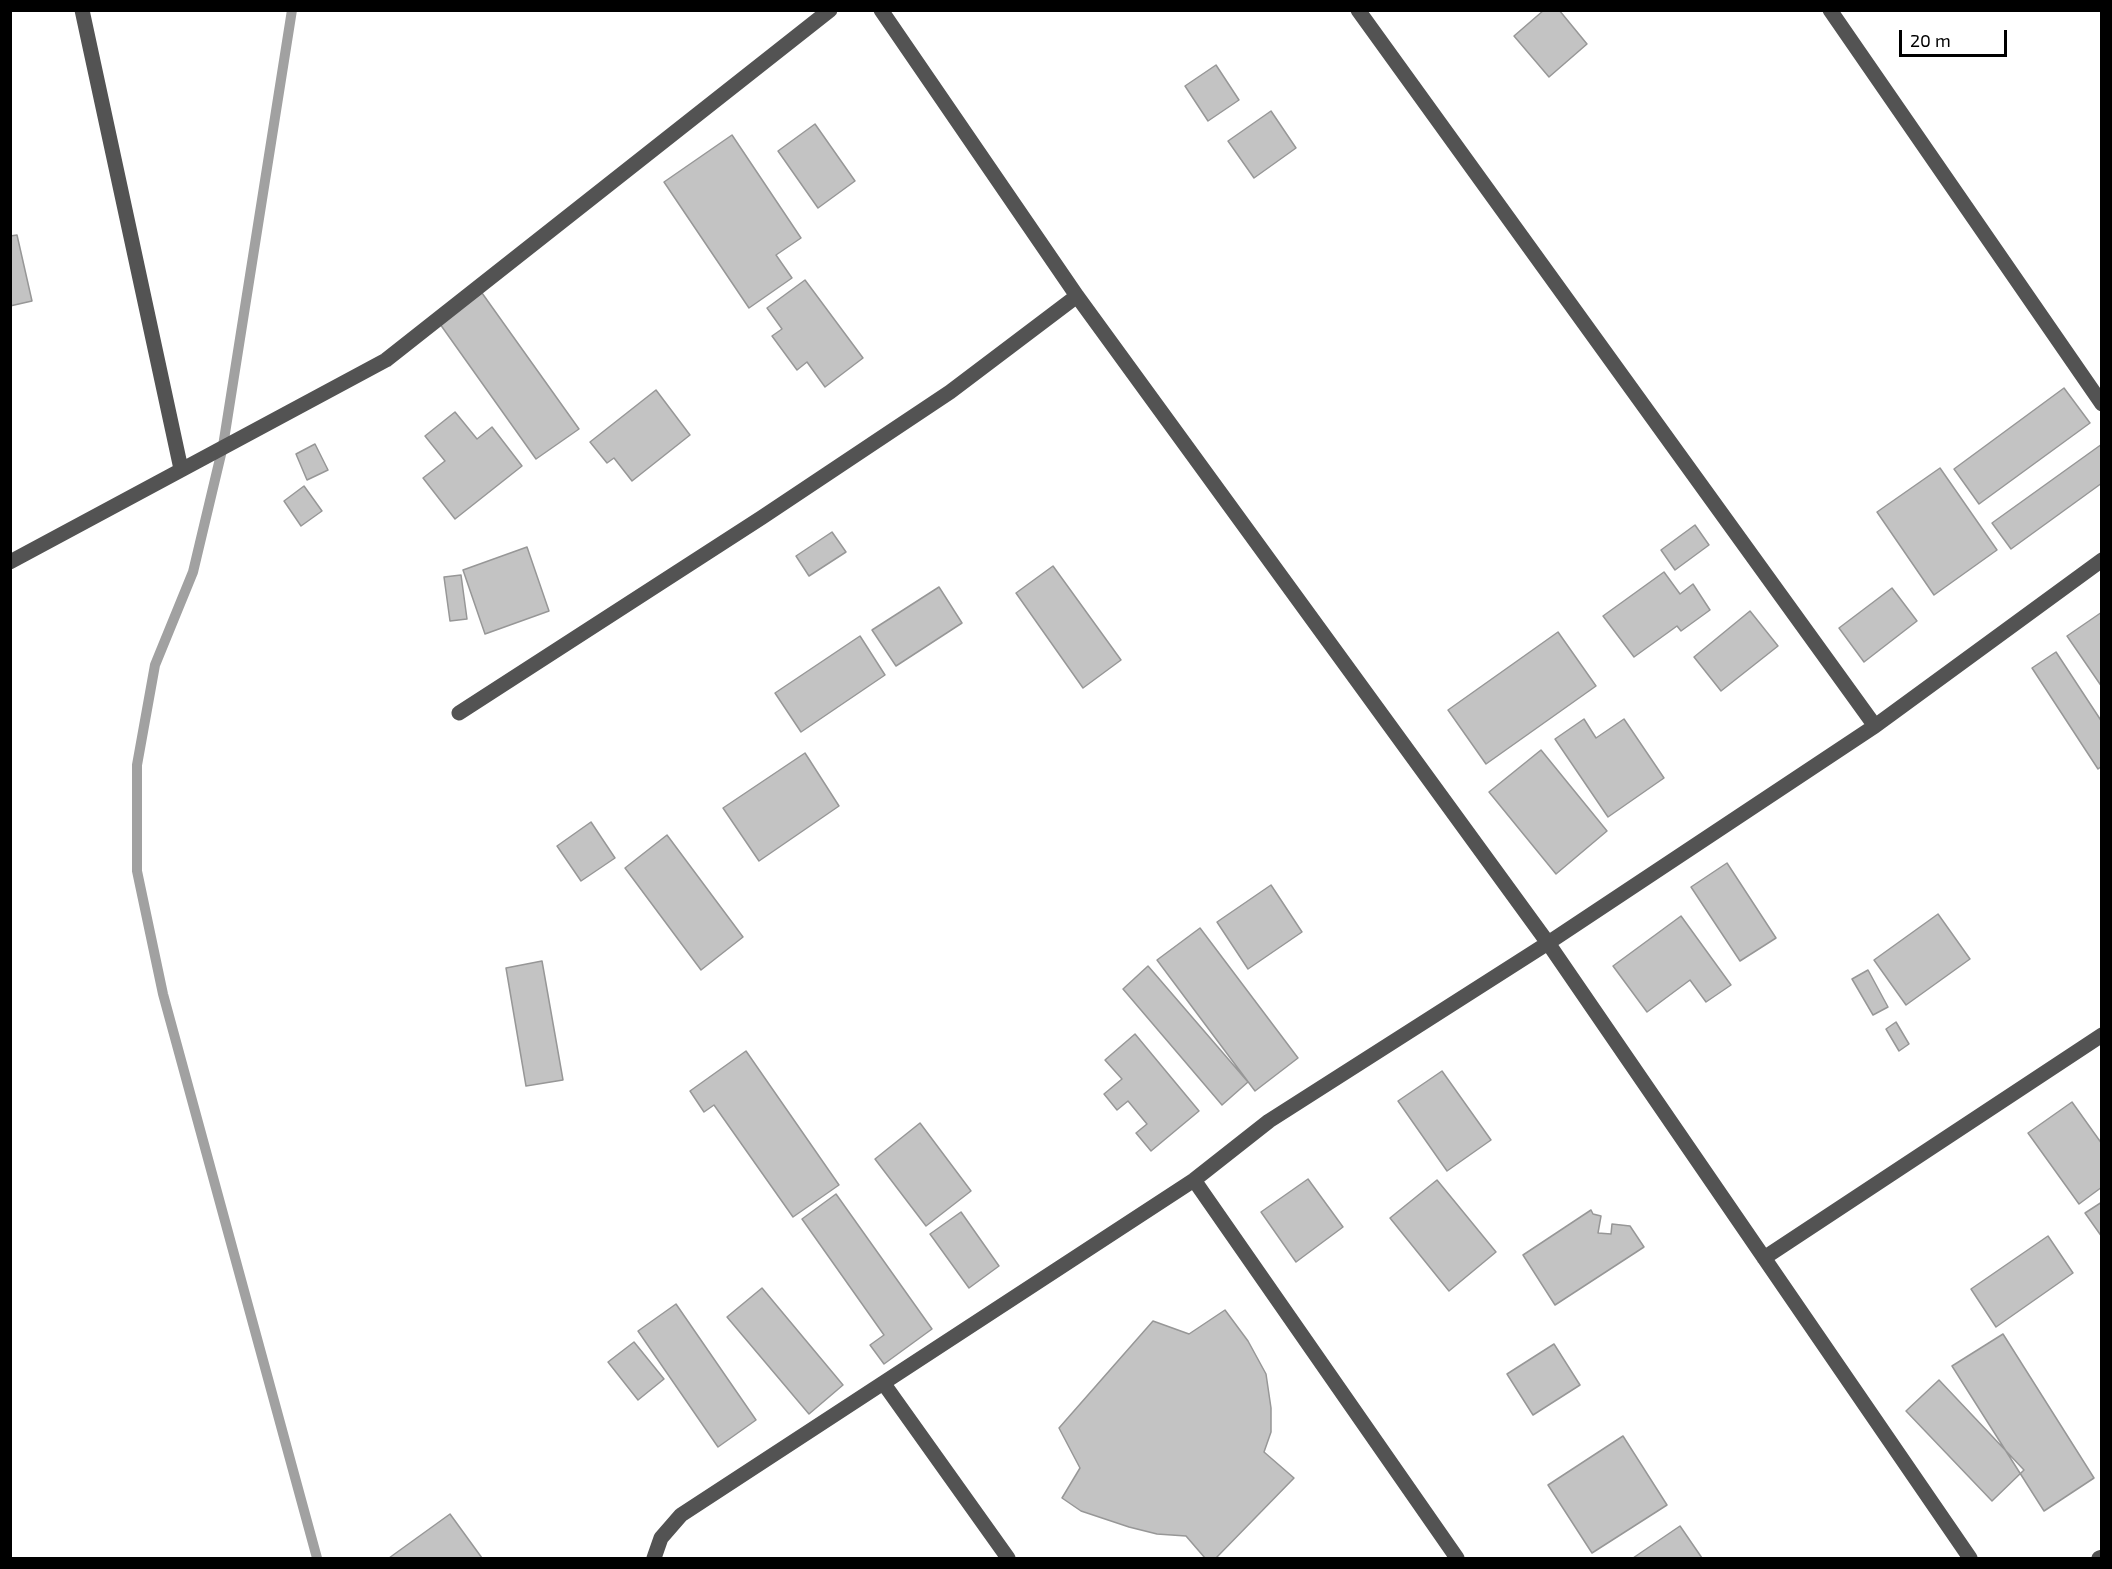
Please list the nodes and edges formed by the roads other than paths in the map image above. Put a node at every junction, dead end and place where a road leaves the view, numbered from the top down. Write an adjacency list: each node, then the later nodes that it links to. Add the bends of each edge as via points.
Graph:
1 (82, 10): 8 (street)
2 (830, 10): 8 (street, via 386,360)
3 (881, 10): 6 (street)
4 (1358, 10): 12 (street)
5 (1830, 10): 7 (street)
6 (1077, 296): 11 (street, via 950,393); 13 (street)
7 (2102, 404)
8 (181, 469): 10 (street)
9 (2102, 560): 12 (street)
10 (10, 562)
11 (459, 712)
12 (1875, 726): 13 (street)
13 (1548, 943): 15 (street, via 1269,1122); 16 (street)
14 (2102, 1035): 16 (street)
15 (1194, 1180): 17 (street); 20 (street)
16 (1764, 1258): 21 (street)
17 (884, 1384): 18 (street, via 681,1515 661,1538); 19 (street)
18 (654, 1558)
19 (1008, 1558)
20 (1457, 1558)
21 (1970, 1558)

